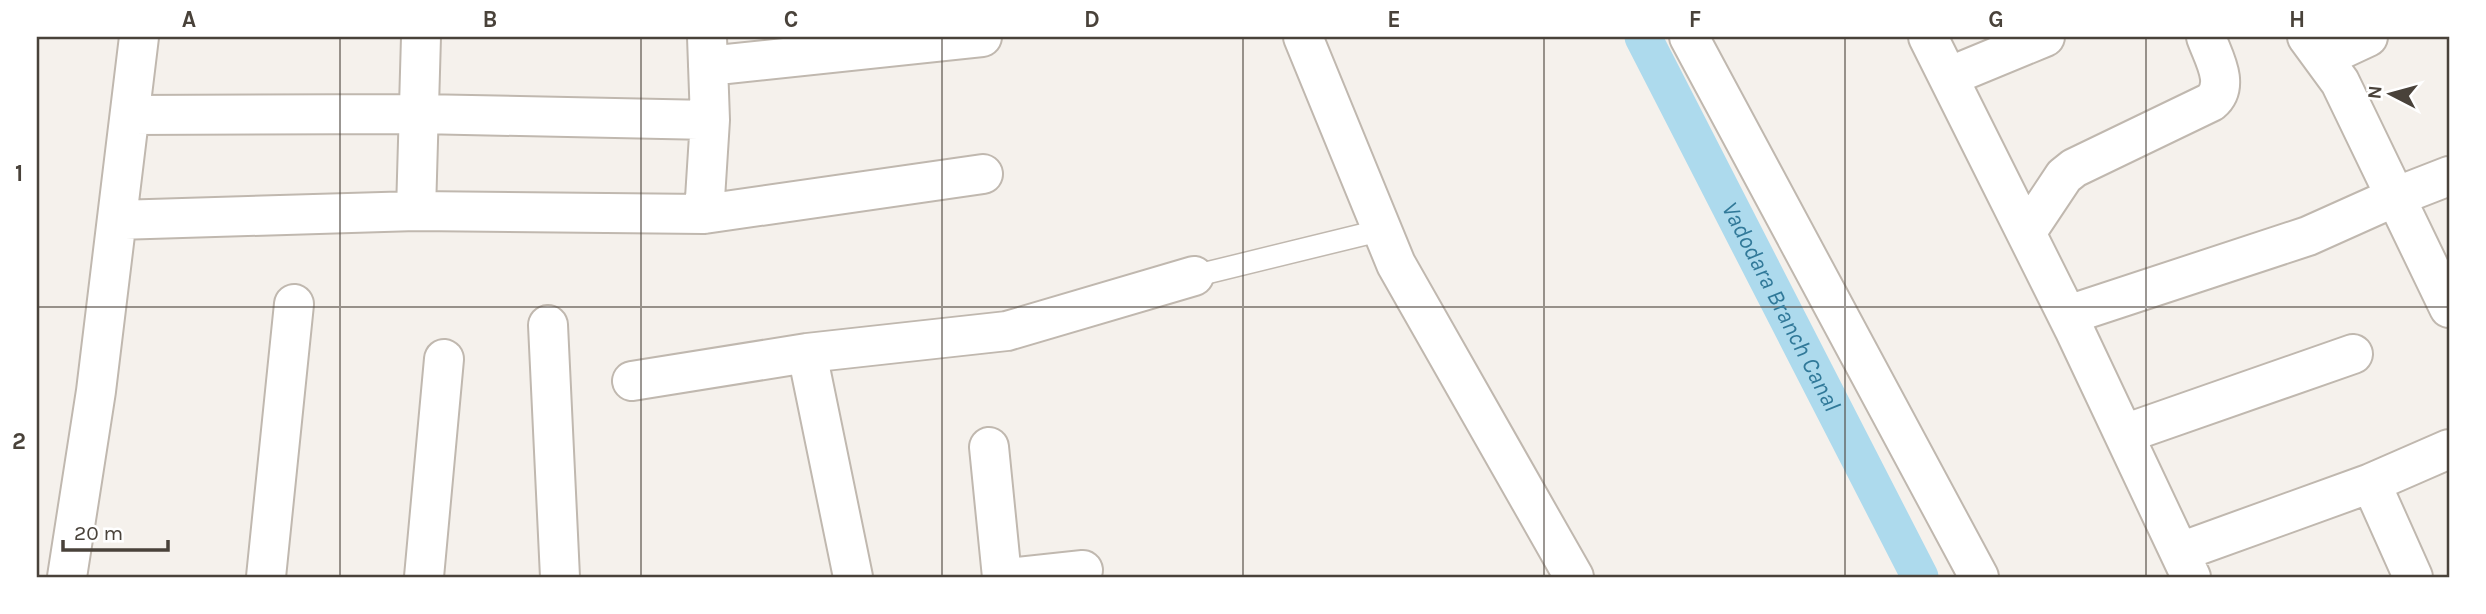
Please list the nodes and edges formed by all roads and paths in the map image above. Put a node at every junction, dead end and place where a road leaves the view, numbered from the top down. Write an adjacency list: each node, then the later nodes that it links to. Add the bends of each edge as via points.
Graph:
1 (139, 37): 14 (street)
2 (421, 37): 13 (street)
3 (982, 37): 11 (street)
4 (1303, 37): 22 (street)
5 (1689, 37): 47 (street)
6 (1928, 37): 12 (street)
7 (2045, 37): 12 (street)
8 (2206, 37): 23 (street, via 2221,80 2218,96 2074,168)
9 (2368, 37): 10 (street)
10 (2315, 47): 18 (street, via 2340,82)
11 (707, 52): 15 (street)
12 (1948, 76): 23 (street)
13 (419, 114): 14 (street); 15 (street); 19 (street)
14 (130, 115): 21 (street)
15 (710, 120): 20 (street)
16 (983, 174): 20 (street)
17 (2449, 176): 18 (street)
18 (2395, 197): 26 (street); 27 (street, via 2308,236)
19 (416, 211): 20 (street); 21 (street)
20 (704, 214)
21 (117, 220): 39 (street)
22 (1382, 230): 24 (lane); 46 (street, via 1396,264)
23 (2026, 233): 27 (street)
24 (1194, 276): 29 (street, via 1007,331)
25 (294, 304): 40 (street)
26 (2449, 308)
27 (2068, 315): 33 (street)
28 (548, 325): 42 (street)
29 (807, 354): 32 (street); 43 (street)
30 (2353, 354): 33 (street)
31 (444, 359): 41 (street)
32 (632, 381)
33 (2124, 434): 37 (street)
34 (989, 447): 44 (street)
35 (2449, 449): 36 (street)
36 (2371, 483): 37 (street); 48 (street)
37 (2185, 565)
38 (1083, 570): 45 (street)
39 (67, 577)
40 (266, 577)
41 (424, 577)
42 (560, 577)
43 (853, 577)
44 (1002, 577)
45 (1018, 577)
46 (1574, 577)
47 (1979, 577)
48 (2413, 577)

